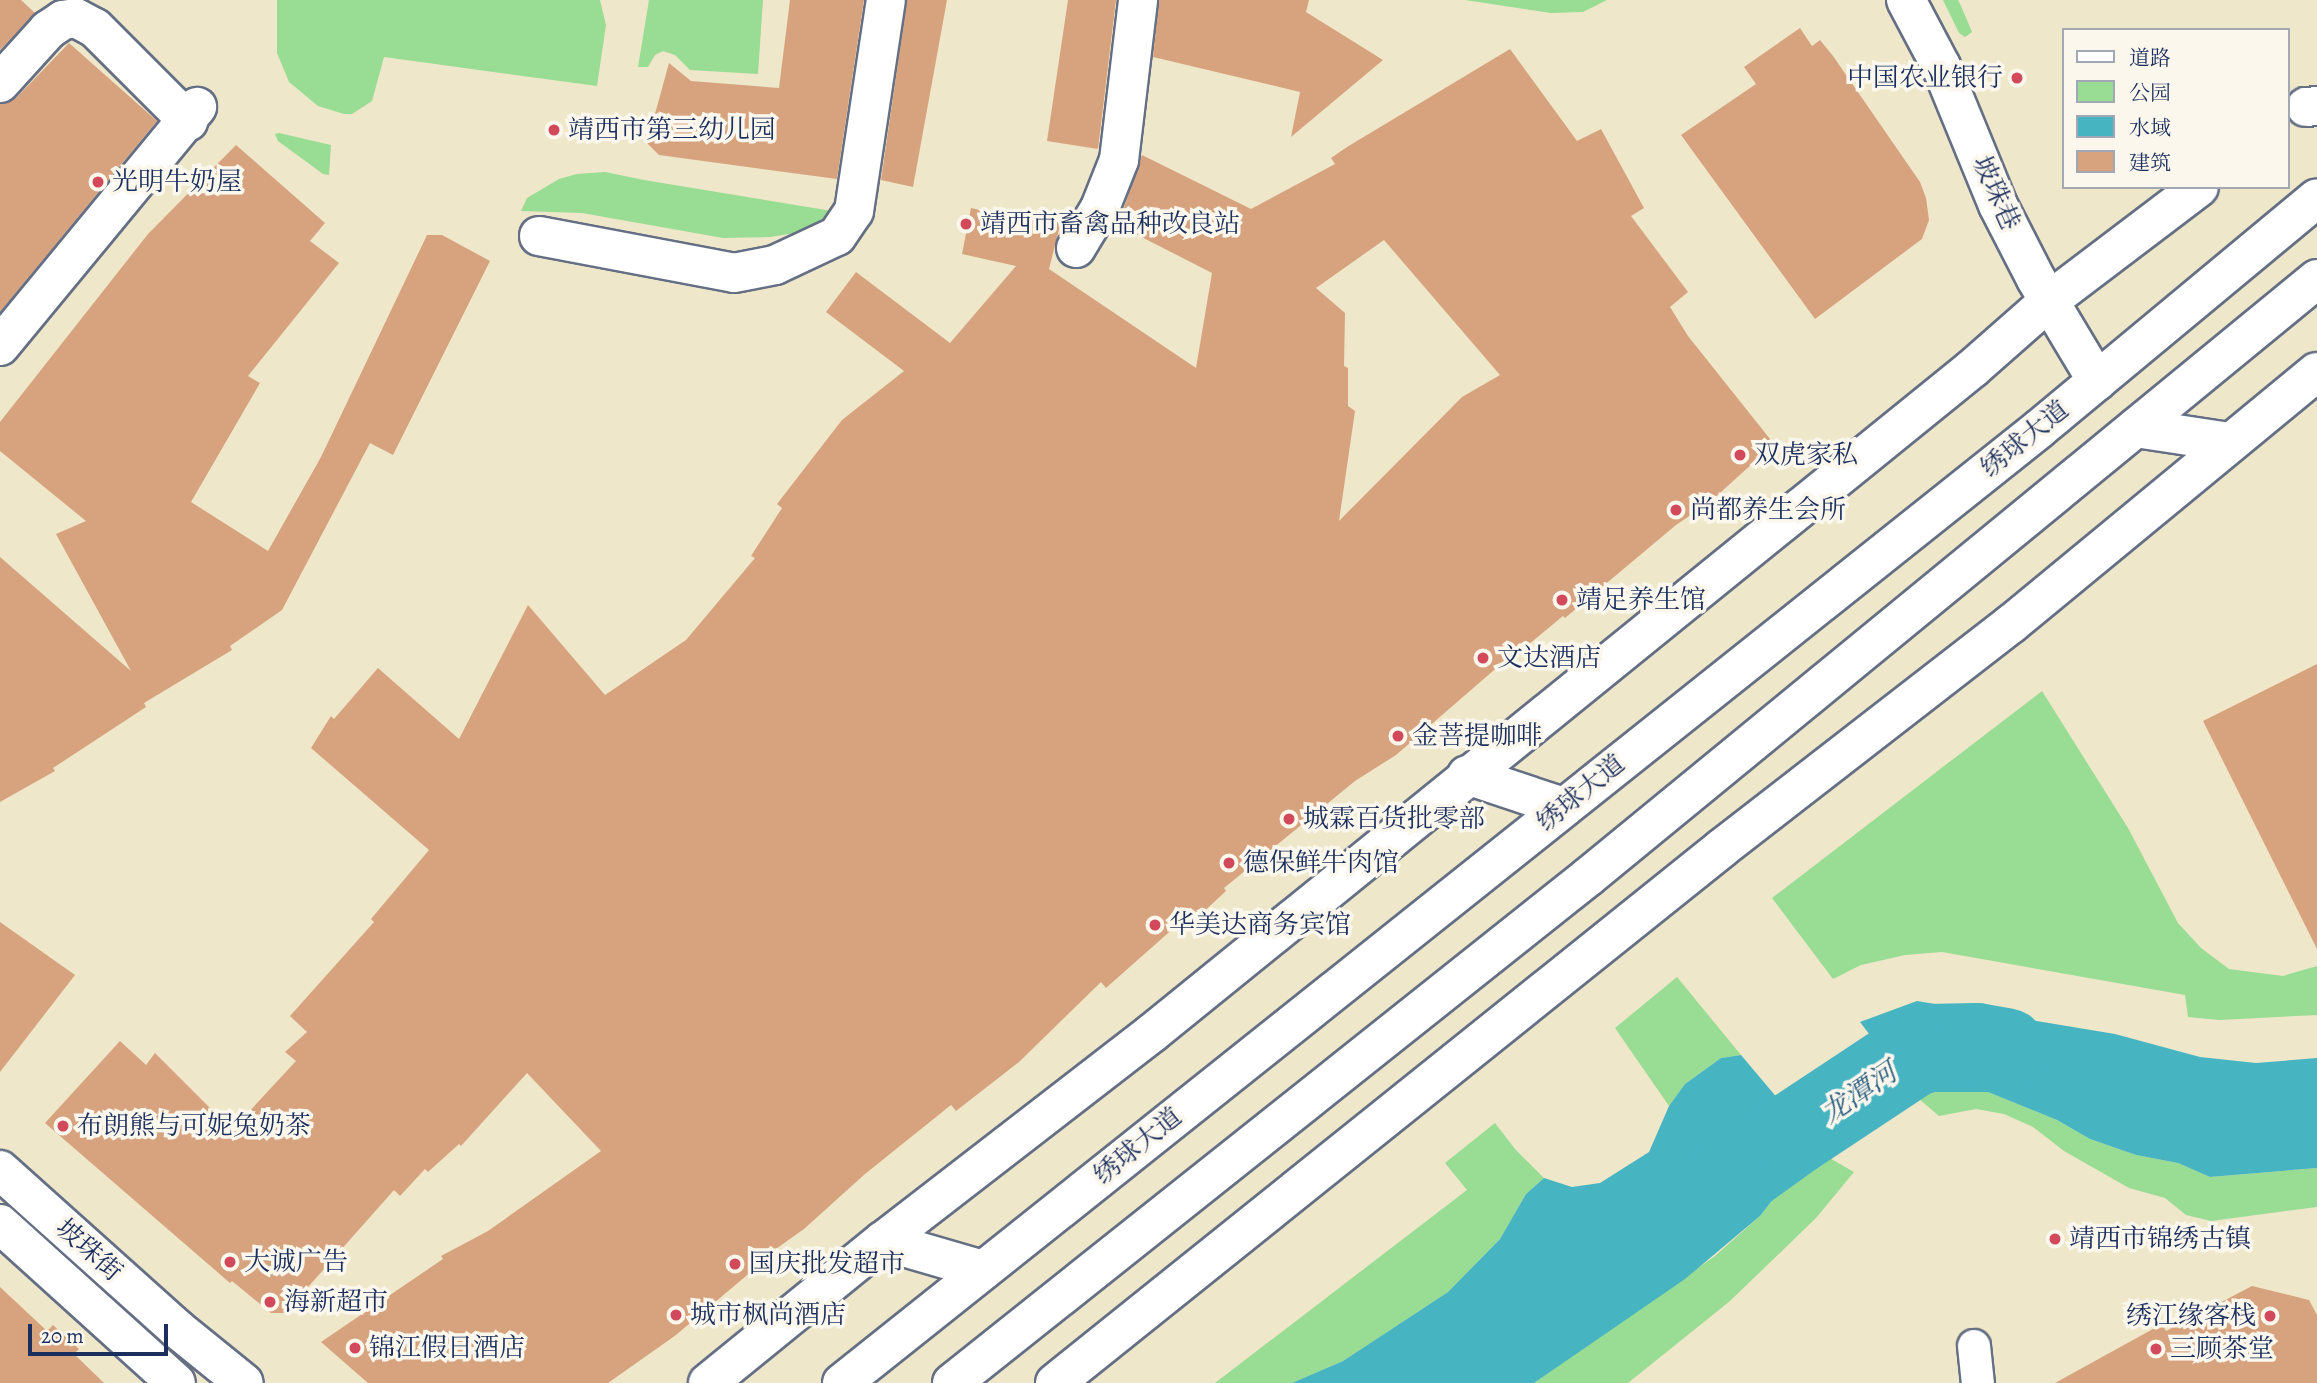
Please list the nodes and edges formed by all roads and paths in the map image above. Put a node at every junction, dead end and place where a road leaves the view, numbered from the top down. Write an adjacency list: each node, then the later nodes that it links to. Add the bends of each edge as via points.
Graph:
1 (886, 0): 7 (street, via 854,211 837,236 775,265 734,273)
2 (1138, 0): 8 (street, via 1119,160 1100,208)
3 (1906, 0): 10 (street, 坡珠巷, via 1941,66 1998,205)
4 (0, 83): 11 (street, via 48,30 76,18 95,27 193,114)
5 (2196, 189): 10 (street)
6 (2317, 198): 13 (street, 绣球大道)
7 (539, 236)
8 (1076, 248)
9 (2317, 279): 14 (street)
10 (2049, 301): 13 (street, 坡珠巷); 16 (street, via 1973,368)
11 (0, 346)
12 (2317, 372): 15 (street)
13 (2096, 381): 17 (street, 绣球大道)
14 (2136, 428): 15 (street); 27 (street, via 1588,877)
15 (2229, 442): 28 (street, via 2011,624 1722,848)
16 (1467, 775): 17 (street); 20 (street, via 1152,1033)
17 (1563, 807): 21 (street, 绣球大道)
18 (0, 1170): 24 (street, 坡珠街)
19 (0, 1224): 23 (street, 坡珠街)
20 (883, 1241): 21 (street); 25 (street)
21 (983, 1269): 26 (street, 绣球大道)
22 (1974, 1346): 29 (street)
23 (176, 1383)
24 (244, 1383)
25 (708, 1383)
26 (842, 1383)
27 (952, 1383)
28 (1055, 1383)
29 (1978, 1383)

